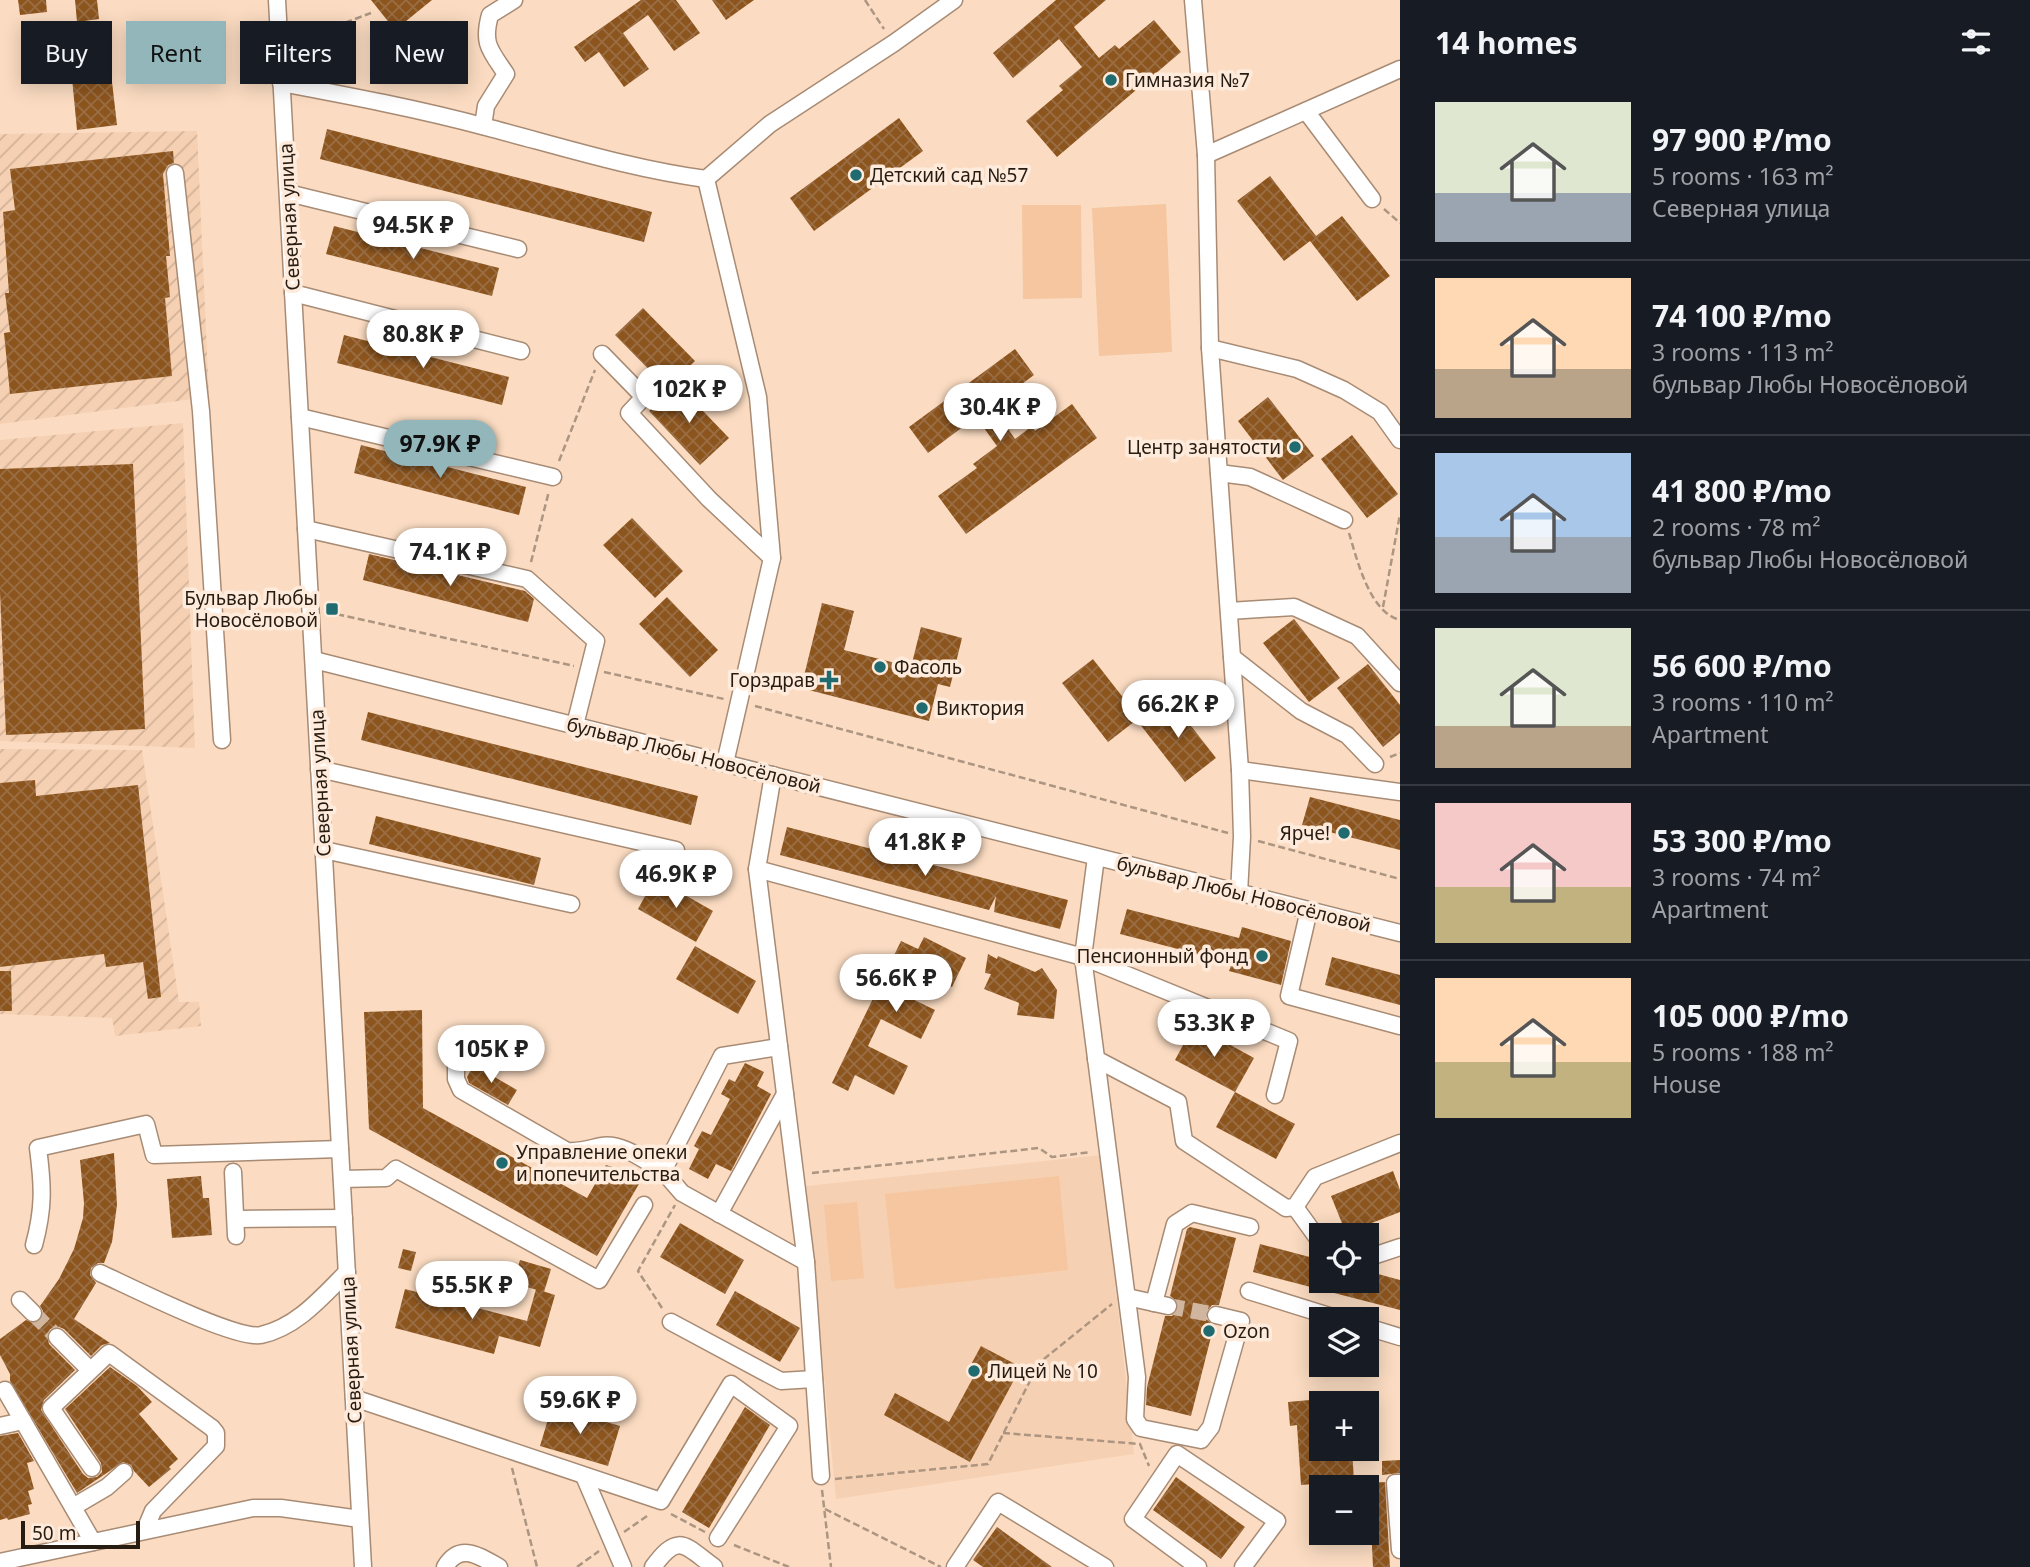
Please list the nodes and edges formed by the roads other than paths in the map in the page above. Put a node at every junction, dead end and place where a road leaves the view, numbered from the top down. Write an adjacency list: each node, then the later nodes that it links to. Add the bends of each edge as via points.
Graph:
1 (277, 0): 5 (street, Северная улица)
2 (514, 0): 10 (street, via 491,15 486,31 487,46 506,74 486,106)
3 (954, 0): 13 (street, via 770,124)
4 (1192, 0): 11 (street)
5 (278, 21)
6 (1400, 69): 9 (street)
7 (282, 84): 14 (street, Северная улица)
8 (287, 84): 10 (street)
9 (1306, 111): 11 (street); 15 (street)
10 (483, 126): 13 (street, via 657,173)
11 (1206, 155): 18 (street)
12 (175, 173): 33 (street, via 201,411)
13 (706, 179): 27 (street, via 758,397)
14 (288, 193): 16 (street); 17 (street, Северная улица)
15 (1372, 199)
16 (518, 249)
17 (293, 293): 19 (street); 21 (street, Северная улица)
18 (1210, 348): 22 (street, via 1297,369 1344,390 1380,412); 23 (street)
19 (521, 351)
20 (602, 354): 27 (street, via 644,397 629,413)
21 (300, 416): 24 (street); 26 (street, Северная улица)
22 (1400, 440)
23 (1219, 473): 25 (street, via 1250,477); 28 (street)
24 (553, 477)
25 (1344, 520)
26 (306, 529): 30 (street, Северная улица); 32 (street, via 527,579 596,641)
27 (772, 558): 34 (street)
28 (1229, 611): 29 (street); 31 (street, via 1294,607 1357,636)
29 (1232, 657): 35 (street, via 1301,711 1347,735); 37 (street)
30 (314, 660): 32 (street, бульвар Любы Новосёловой); 36 (street, Северная улица)
31 (1400, 683)
32 (575, 725): 34 (street, бульвар Любы Новосёловой)
33 (222, 740)
34 (725, 763): 38 (street, бульвар Любы Новосёловой)
35 (1376, 764)
36 (319, 769): 40 (street, Северная улица); 41 (street)
37 (1240, 769): 39 (street); 44 (street)
38 (773, 775): 42 (street, бульвар Любы Новосёловой); 43 (street)
39 (1400, 792)
40 (324, 850): 45 (street); 56 (street, Северная улица)
41 (676, 850)
42 (1096, 857): 44 (street, бульвар Любы Новосёловой); 48 (street)
43 (757, 869): 48 (street); 50 (street)
44 (1239, 893): 46 (street, бульвар Любы Новосёловой)
45 (571, 904)
46 (1309, 910): 47 (street, бульвар Любы Новосёловой); 49 (street, via 1289,996)
47 (1400, 933)
48 (1083, 957): 51 (street); 54 (street, via 1289,1041)
49 (1400, 1026)
50 (779, 1047): 53 (street); 57 (street, via 722,1056)
51 (1096, 1059): 61 (street, via 1178,1102 1184,1141 1286,1208); 75 (street)
52 (456, 1063): 57 (street, via 461,1090 567,1152 603,1146 625,1149)
53 (785, 1094): 62 (street); 71 (street)
54 (1275, 1095)
55 (1400, 1143): 61 (street, via 1315,1177)
56 (340, 1149): 59 (street, Северная улица); 68 (street, via 154,1155 146,1124 38,1149 43,1189)
57 (663, 1171): 62 (street, via 682,1194)
58 (233, 1172): 64 (street)
59 (342, 1179): 60 (street, via 386,1178 396,1169 600,1280); 63 (street, Северная улица)
60 (644, 1205)
61 (1295, 1207): 65 (street)
62 (719, 1214): 71 (street)
63 (344, 1218): 64 (street); 72 (street, Северная улица)
64 (236, 1219): 67 (street)
65 (1309, 1226)
66 (1250, 1227): 75 (street, via 1192,1213 1175,1224 1161,1304)
67 (236, 1236)
68 (34, 1245)
69 (1400, 1247): 70 (street)
70 (1379, 1254)
71 (806, 1262): 85 (street)
72 (347, 1272): 73 (street, via 310,1309 259,1335 221,1327); 87 (street, Северная улица)
73 (100, 1273)
74 (1249, 1291): 77 (street)
75 (1127, 1297): 79 (street, via 1137,1377 1135,1419 1142,1428 1201,1440 1211,1427 1241,1321)
76 (20, 1300): 78 (street)
77 (1309, 1310)
78 (33, 1313)
79 (1216, 1315)
80 (671, 1322): 85 (street, via 781,1381)
81 (1379, 1331): 83 (street)
82 (57, 1337): 84 (street)
83 (1400, 1337)
84 (90, 1370): 90 (street, via 51,1408); 97 (street, via 106,1354 113,1354 216,1433 213,1452 153,1511)
85 (814, 1379): 93 (street)
86 (5, 1390): 88 (street)
87 (354, 1398): 92 (street); 96 (street, Северная улица)
88 (23, 1420): 89 (street); 95 (street)
89 (0, 1426)
90 (92, 1468)
91 (124, 1472): 95 (street, via 107,1488)
92 (584, 1476): 98 (street, via 661,1501 731,1384 789,1426); 105 (street)
93 (821, 1479)
94 (1400, 1483): 100 (street, via 1395,1483)
95 (73, 1507): 99 (street)
96 (360, 1519): 97 (street, via 253,1508); 102 (street, Северная улица)
97 (145, 1531): 99 (street)
98 (718, 1538)
99 (93, 1542): 101 (street)
100 (1400, 1550)
101 (0, 1562)
102 (363, 1567)
103 (444, 1567): 104 (street, via 459,1552 473,1552)
104 (499, 1567)
105 (622, 1567)
106 (653, 1567): 107 (street, via 666,1549 676,1544)
107 (714, 1567)
108 (955, 1567): 109 (street, via 998,1502)
109 (1105, 1567)
110 (1198, 1567): 111 (street, via 1133,1519 1177,1454 1277,1521)
111 (1243, 1567)

